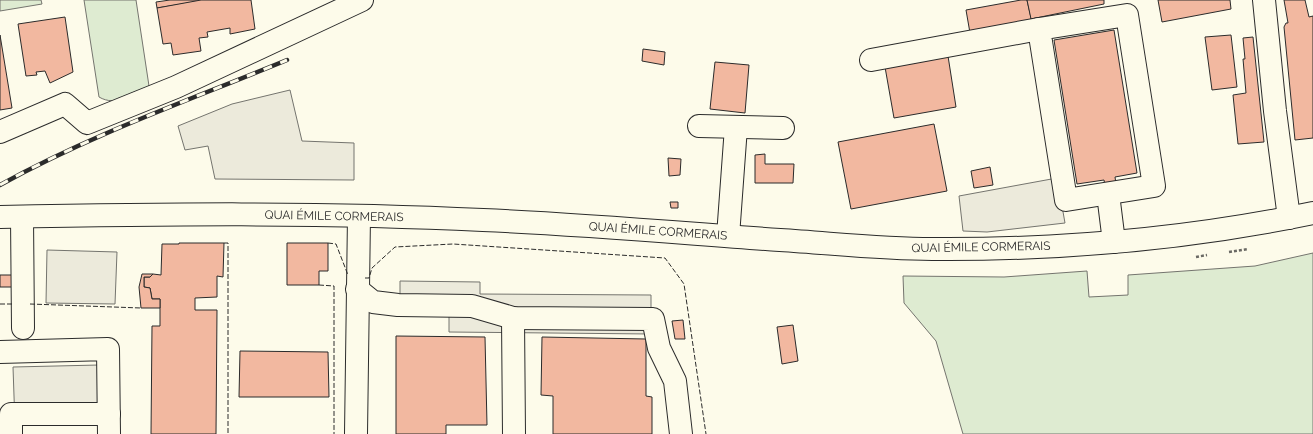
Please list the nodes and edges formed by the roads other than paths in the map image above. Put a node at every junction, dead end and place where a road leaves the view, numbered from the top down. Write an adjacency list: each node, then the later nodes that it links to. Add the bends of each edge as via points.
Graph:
1 (362, 0): 8 (main road, via 176,87 87,123 65,104)
2 (1264, 0): 14 (main road)
3 (1039, 29): 4 (main road); 9 (main road, via 1066,200); 9 (main road, via 1127,15 1154,186)
4 (871, 60)
5 (699, 126): 6 (main road)
6 (736, 126): 7 (main road); 15 (main road)
7 (783, 128)
8 (0, 132)
9 (1108, 194): 16 (main road)
10 (1313, 213): 14 (main road, QUAI ÉMILE CORMERAIS)
11 (359, 216): 13 (main road, QUAI ÉMILE CORMERAIS); 15 (main road, QUAI ÉMILE CORMERAIS, via 483,220); 17 (main road)
12 (0, 217): 13 (main road, QUAI ÉMILE CORMERAIS)
13 (22, 217): 19 (main road)
14 (1289, 218): 16 (main road, QUAI ÉMILE CORMERAIS, via 1204,233)
15 (728, 236): 16 (main road, QUAI ÉMILE CORMERAIS, via 929,249 1022,248)
16 (1114, 242)
17 (357, 289): 18 (main road, via 373,302 472,306); 23 (main road)
18 (513, 318): 24 (main road); 25 (main road, via 653,319 659,348 675,381)
19 (23, 328)
20 (0, 352): 22 (main road, via 108,349)
21 (7, 421): 22 (main road)
22 (109, 424)
23 (356, 434)
24 (514, 434)
25 (681, 434)

